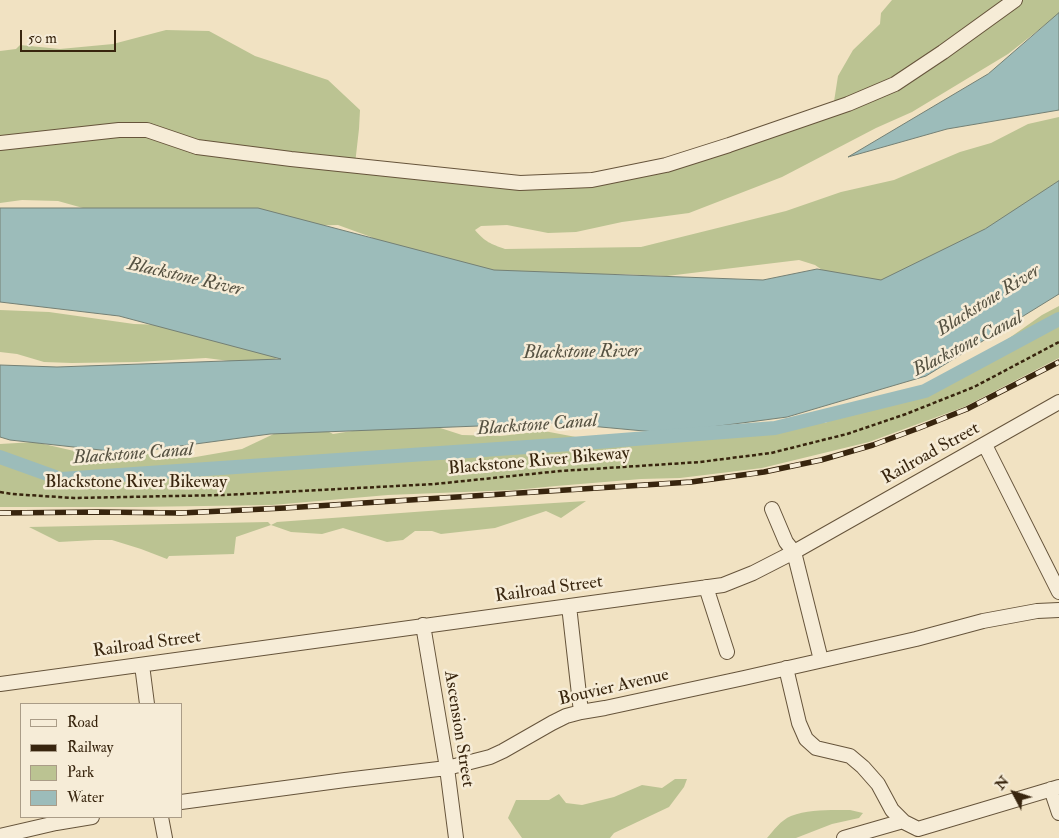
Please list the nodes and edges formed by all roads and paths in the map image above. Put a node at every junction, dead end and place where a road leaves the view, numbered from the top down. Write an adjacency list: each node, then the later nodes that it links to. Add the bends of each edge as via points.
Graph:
1 (1015, 0): 2 (street, via 895,84 666,165 592,180 520,183 291,159 197,147 147,130)
2 (0, 143)
3 (1059, 342): 6 (path, Blackstone River Bikeway, via 974,387 906,414 847,434 771,453 435,484 224,495 74,498)
4 (1059, 402): 5 (street, Railroad Street)
5 (985, 445): 8 (street, Railroad Street); 10 (street)
6 (0, 492)
7 (772, 509): 8 (street, via 786,542)
8 (794, 552): 9 (street, Railroad Street, via 753,574 723,585); 15 (street)
9 (706, 587): 11 (street, Railroad Street); 14 (street)
10 (1059, 592)
11 (570, 606): 13 (street, Railroad Street); 20 (street)
12 (1059, 610): 15 (street, Bouvier Avenue, via 983,621)
13 (423, 625): 16 (street, Railroad Street); 21 (street, Ascension Street)
14 (727, 652)
15 (821, 660): 17 (street, Bouvier Avenue)
16 (142, 665): 18 (street, Railroad Street); 19 (street)
17 (786, 668): 20 (street, Bouvier Avenue); 27 (street, via 806,739 816,748 850,756 863,766)
18 (0, 684)
19 (147, 703)
20 (581, 712): 21 (street, Bouvier Avenue, via 552,722 490,757)
21 (446, 768): 23 (street, Bouvier Avenue); 31 (street, Ascension Street)
22 (1055, 788): 24 (street); 27 (street, via 918,829)
23 (182, 802)
24 (1059, 813)
25 (86, 818): 29 (street, via 56,823)
26 (162, 818): 30 (street)
27 (903, 821): 32 (street)
28 (0, 836): 29 (street)
29 (16, 836)
30 (165, 838)
31 (456, 838)
32 (844, 838)

